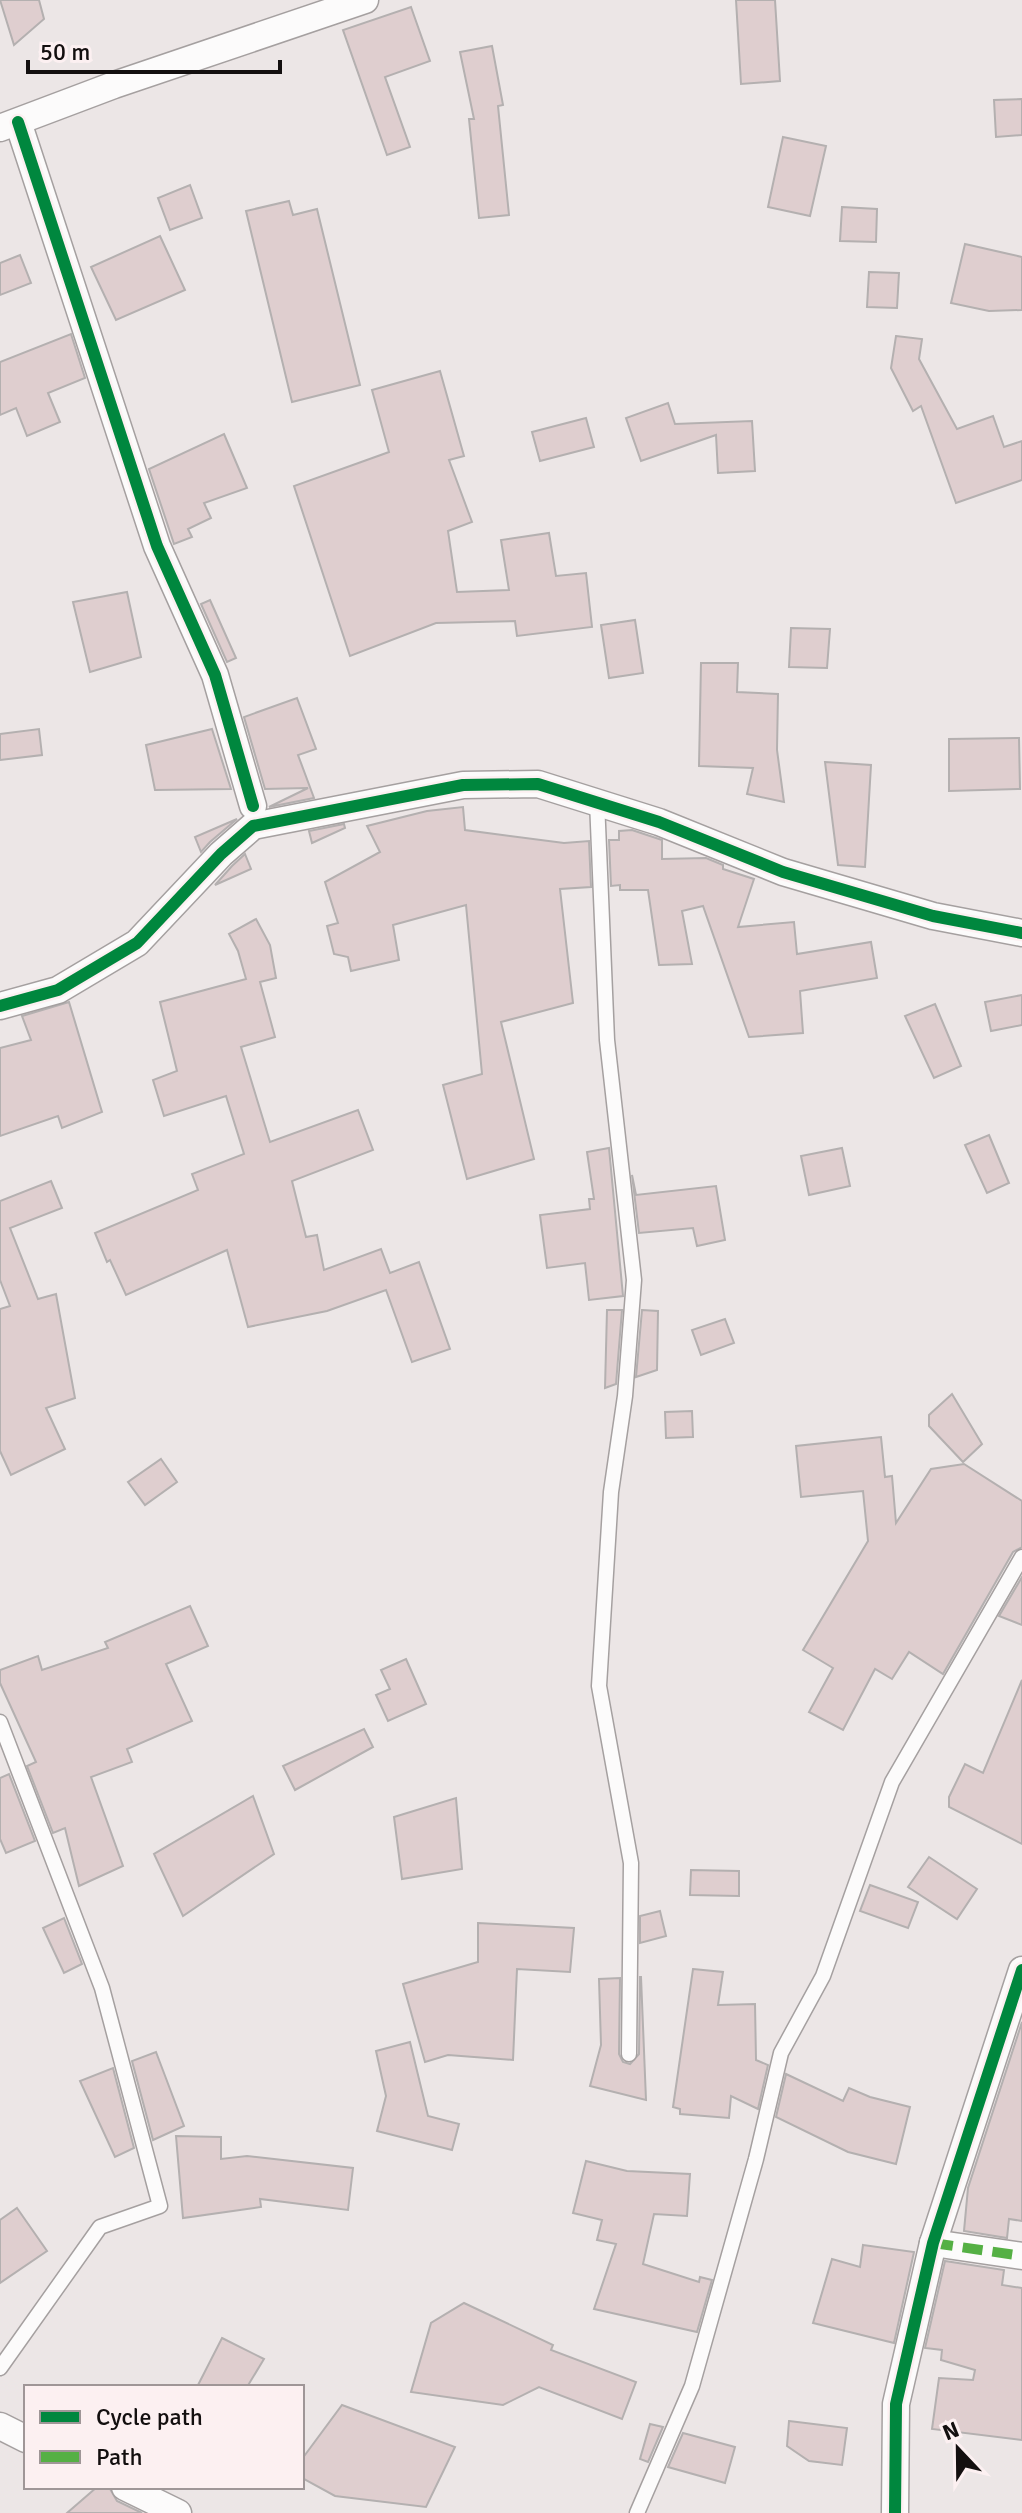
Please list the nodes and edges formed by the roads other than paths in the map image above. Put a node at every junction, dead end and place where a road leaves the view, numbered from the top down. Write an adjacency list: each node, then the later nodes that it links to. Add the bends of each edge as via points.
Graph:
1 (365, 0): 2 (street)
2 (9, 125): 4 (street, via 157,546 215,675)
3 (597, 800): 5 (street, via 796,876 933,916); 6 (street, via 538,784 463,785 253,826 137,943 58,990); 10 (lane, via 607,1040 634,1280 611,1492 599,1686 631,1863)
4 (253, 806)
5 (1022, 933)
6 (0, 1006)
7 (1022, 1557): 18 (lane, via 892,1782 823,1976 781,2053 692,2386)
8 (0, 1722): 13 (lane, via 102,1988 160,2206 100,2227)
9 (1022, 1970): 11 (street)
10 (629, 2054)
11 (933, 2243): 12 (street); 19 (street, via 896,2404)
12 (1022, 2256)
13 (0, 2368)
14 (0, 2426): 15 (street)
15 (24, 2438)
16 (129, 2489): 17 (street)
17 (178, 2513)
18 (637, 2513)
19 (895, 2513)

